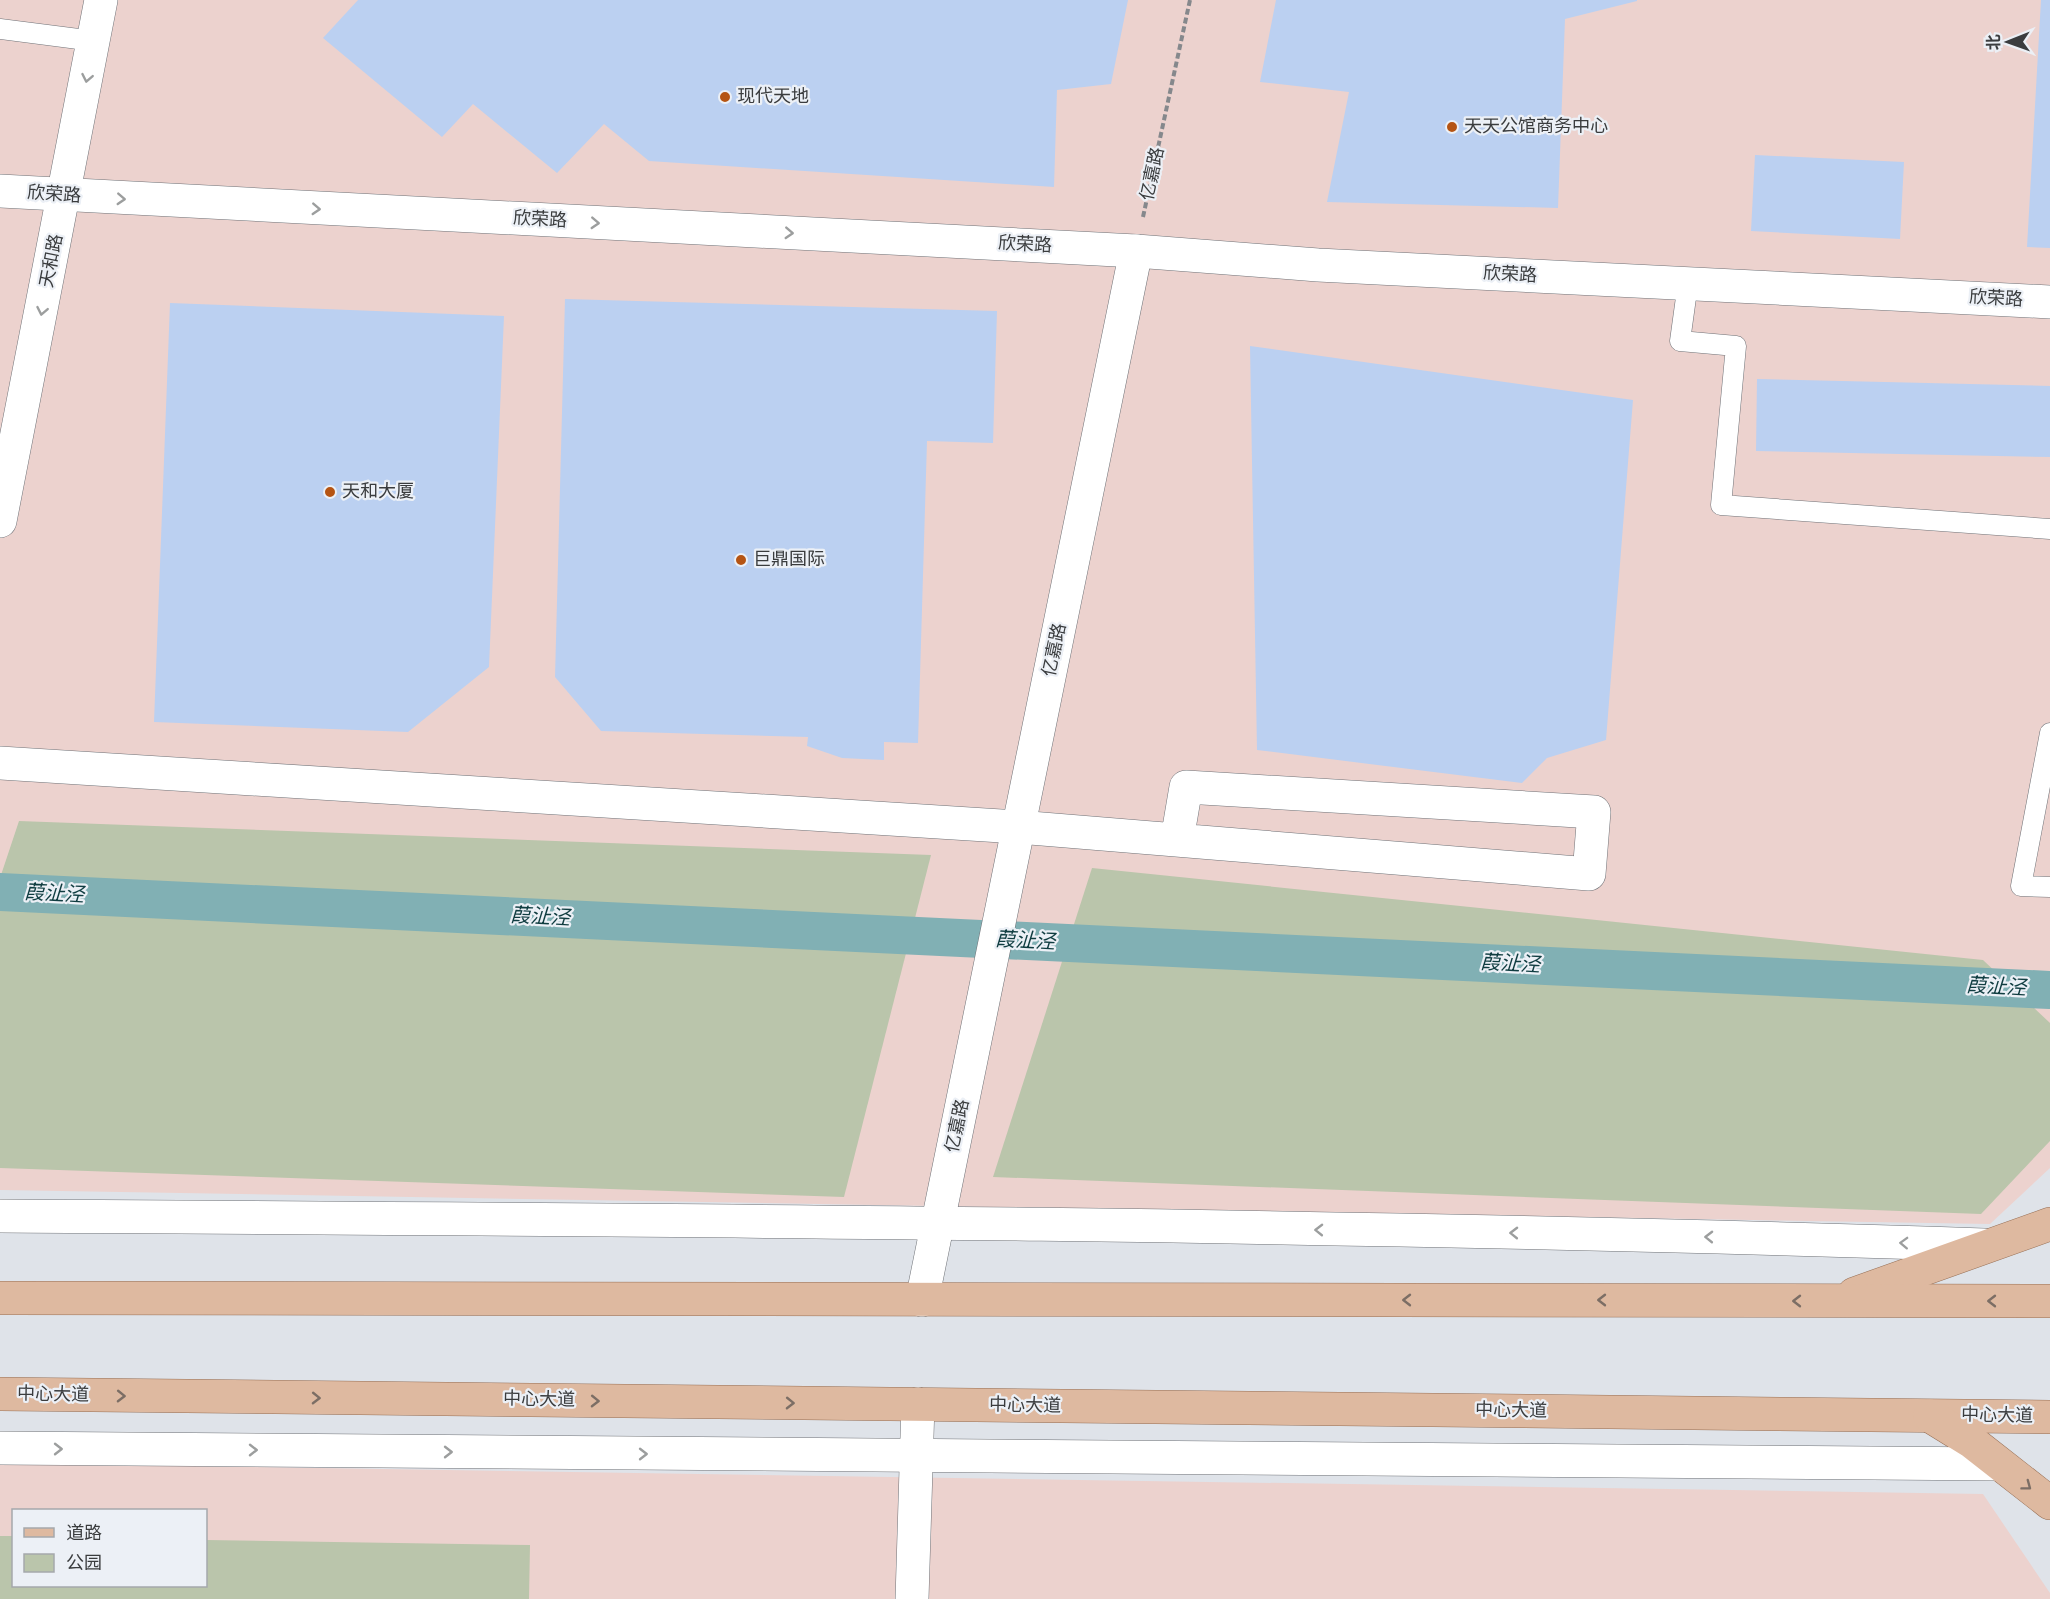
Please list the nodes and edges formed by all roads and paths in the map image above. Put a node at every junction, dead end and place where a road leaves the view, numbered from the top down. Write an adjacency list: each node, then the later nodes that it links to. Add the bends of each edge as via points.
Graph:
1 (101, 0): 4 (street, 天和路)
2 (1190, 0): 7 (path, 亿嘉路)
3 (0, 29): 4 (lane)
4 (93, 42): 6 (street, 天和路, one-way to 6)
5 (0, 191): 6 (street, 欣荣路)
6 (64, 196): 7 (street, 欣荣路, one-way to 7); 10 (street, 天和路, one-way to 10)
7 (1136, 250): 8 (street, 欣荣路, via 1318,265); 14 (street, 亿嘉路)
8 (1688, 283): 9 (street, 欣荣路); 11 (lane, via 1680,341 1736,346 1721,505)
9 (2050, 302)
10 (0, 521)
11 (2050, 529)
12 (2050, 733): 16 (lane, via 2021,886)
13 (0, 763): 14 (street)
14 (1018, 827): 15 (street); 18 (street, 亿嘉路)
15 (1177, 840): 15 (street, via 1589,874 1594,812 1186,787)
16 (2050, 887)
17 (0, 1216): 18 (street)
18 (938, 1222): 20 (street, one-way to 18); 22 (street, 亿嘉路)
19 (2050, 1224): 20 (main road)
20 (1984, 1245): 23 (main road)
21 (0, 1298): 22 (main road)
22 (922, 1300): 23 (main road, one-way to 22)
23 (1835, 1301): 24 (main road, one-way to 23)
24 (2050, 1301)
25 (0, 1394): 26 (main road, 中心大道, one-way to 26)
26 (918, 1404): 27 (main road, 中心大道); 30 (street)
27 (1929, 1415): 28 (main road, 中心大道); 31 (main road)
28 (2050, 1417)
29 (0, 1448): 30 (street, one-way to 30)
30 (919, 1456): 31 (street); 33 (street)
31 (1998, 1464): 32 (main road, one-way to 32)
32 (2050, 1503)
33 (912, 1599)

